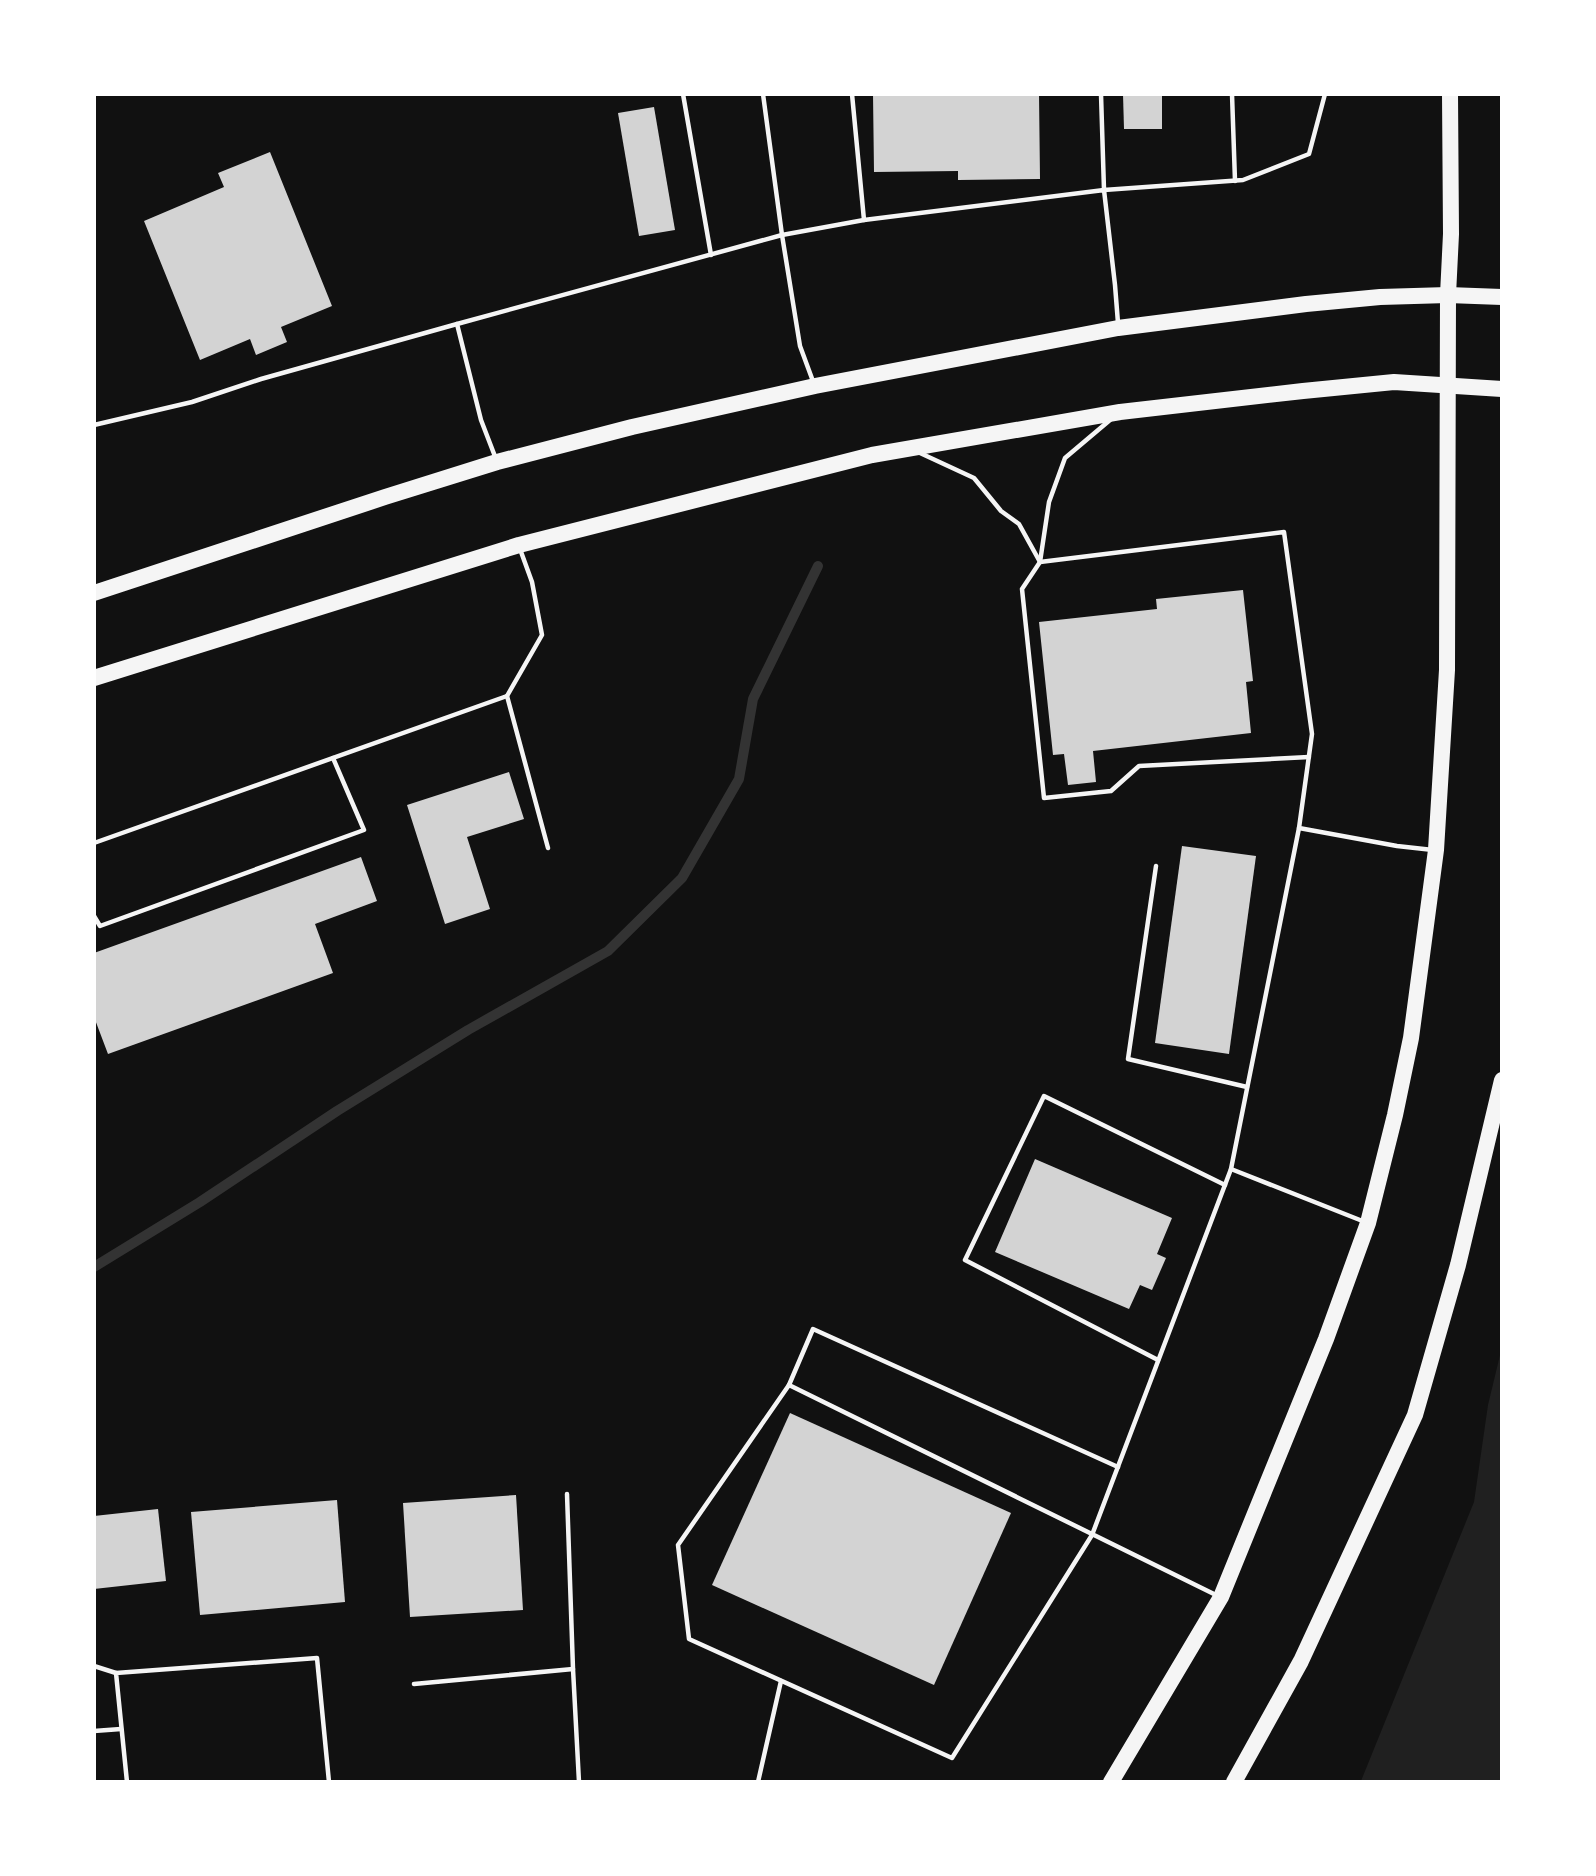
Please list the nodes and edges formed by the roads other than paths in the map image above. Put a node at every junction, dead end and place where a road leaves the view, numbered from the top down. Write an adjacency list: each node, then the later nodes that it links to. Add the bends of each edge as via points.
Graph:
1 (683, 94): 12 (lane)
2 (763, 94): 11 (lane)
3 (852, 94): 10 (lane)
4 (1101, 94): 9 (lane)
5 (1232, 94): 8 (lane)
6 (1325, 94): 8 (lane, via 1309,154)
7 (1450, 94): 13 (highway)
8 (1235, 181): 9 (lane)
9 (1104, 190): 10 (lane); 16 (lane)
10 (864, 220): 11 (lane)
11 (782, 235): 12 (lane); 18 (lane, via 800,346)
12 (711, 255): 15 (lane)
13 (1448, 295): 14 (highway); 16 (highway, via 1306,304); 17 (highway)
14 (1502, 297)
15 (457, 324): 21 (lane, via 192,402); 23 (lane, via 481,420)
16 (1118, 328): 18 (highway)
17 (1449, 384): 19 (highway); 20 (highway, via 1394,382); 34 (highway, via 1447,670)
18 (815, 386): 23 (highway)
19 (1502, 389)
20 (1120, 412): 22 (highway); 25 (lane, via 1065,458 1048,502)
21 (94, 425)
22 (910, 448): 24 (highway); 25 (lane, via 974,478 1000,511 1019,524)
23 (497, 462): 26 (highway)
24 (519, 545): 27 (highway); 28 (lane, via 532,582 542,635)
25 (1040, 562): 29 (lane, via 1284,532 1312,734); 29 (lane, via 1022,589 1044,798 1111,791 1139,766)
26 (94, 593)
27 (94, 678)
28 (507, 696): 30 (lane); 33 (lane)
29 (1309, 756): 31 (lane)
30 (333, 758): 32 (lane); 36 (lane, via 364,830 99,926)
31 (1299, 828): 34 (lane); 38 (lane)
32 (94, 843)
33 (548, 848)
34 (1436, 850): 41 (highway, via 1411,1038)
35 (1156, 866): 38 (lane, via 1128,1059)
36 (94, 916)
37 (1502, 1080): 60 (highway, via 1458,1265 1415,1415 1301,1661)
38 (1247, 1087): 39 (lane)
39 (1231, 1169): 40 (lane); 41 (lane)
40 (1225, 1185): 42 (lane); 42 (lane, via 1044,1096 965,1260)
41 (1368, 1223): 47 (highway, via 1326,1339)
42 (1158, 1360): 44 (lane)
43 (789, 1385): 44 (lane, via 813,1329); 46 (lane); 51 (lane, via 678,1545 688,1639)
44 (1118, 1467): 46 (lane)
45 (567, 1494): 49 (lane)
46 (1092, 1535): 47 (lane); 51 (lane, via 952,1758)
47 (1221, 1597): 59 (highway)
48 (94, 1666): 50 (lane)
49 (573, 1669): 52 (lane); 57 (lane)
50 (116, 1673): 53 (lane); 56 (lane, via 316,1658)
51 (781, 1681): 58 (lane)
52 (414, 1684)
53 (122, 1729): 54 (lane); 55 (lane)
54 (94, 1731)
55 (127, 1782)
56 (328, 1782)
57 (579, 1782)
58 (758, 1782)
59 (1111, 1782)
60 (1234, 1782)

